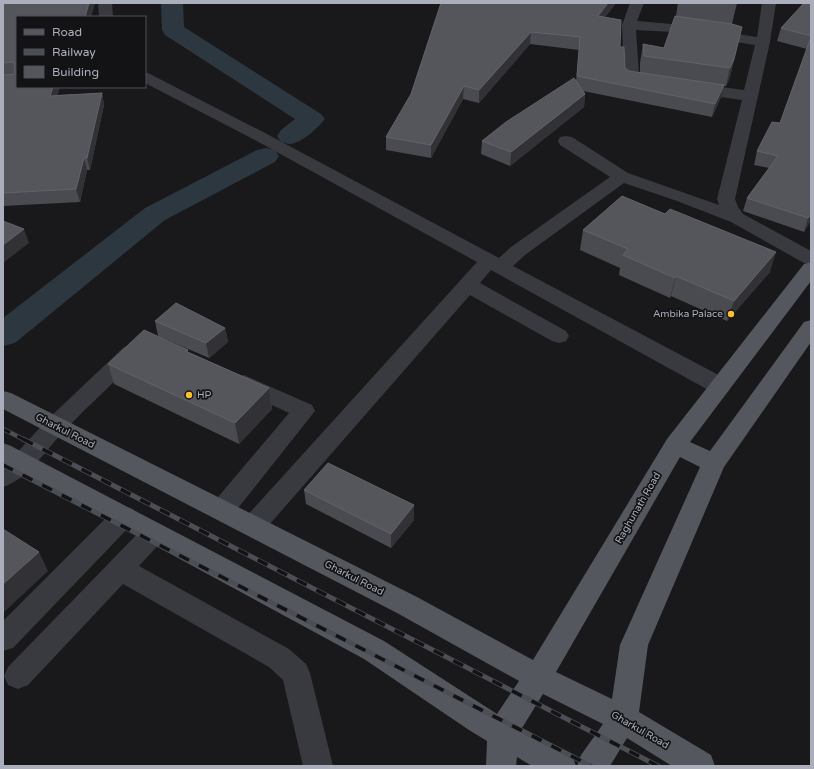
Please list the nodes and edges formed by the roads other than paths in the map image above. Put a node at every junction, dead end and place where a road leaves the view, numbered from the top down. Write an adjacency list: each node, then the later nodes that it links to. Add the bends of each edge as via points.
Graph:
1 (105, 3): 4 (street)
2 (637, 3): 5 (street)
3 (769, 3): 6 (street)
4 (106, 16)
5 (629, 25): 6 (street, via 672,28); 8 (street, via 632,79)
6 (763, 42): 8 (street)
7 (146, 78): 17 (street)
8 (750, 96): 15 (street, via 726,200)
9 (566, 141): 10 (street)
10 (622, 177): 11 (street); 12 (street)
11 (599, 194): 13 (street); 17 (street, via 518,251)
12 (684, 197): 14 (street); 15 (street)
13 (621, 202)
14 (668, 212)
15 (737, 218): 16 (street)
16 (811, 259)
17 (495, 264): 19 (street); 24 (street)
18 (811, 268): 24 (main road, Raghunath Road)
19 (468, 285): 21 (street); 32 (street)
20 (811, 327): 28 (main road)
21 (559, 336)
22 (146, 339): 26 (street)
23 (227, 375): 30 (street, via 304,411)
24 (720, 386): 27 (main road, Raghunath Road)
25 (3, 399): 26 (main road, Gharkul Road)
26 (55, 426): 29 (street); 30 (main road, Gharkul Road)
27 (675, 445): 28 (main road); 37 (main road, Raghunath Road)
28 (714, 463): 38 (main road, via 634,645)
29 (9, 464): 31 (main road)
30 (222, 510): 32 (main road, Gharkul Road)
31 (124, 516): 33 (main road); 35 (street)
32 (252, 526): 37 (main road, Gharkul Road, via 407,605)
33 (154, 532): 34 (street); 39 (main road, via 374,650 479,720)
34 (120, 569): 36 (street); 40 (street, via 279,658 296,673)
35 (3, 639)
36 (18, 676)
37 (538, 677): 38 (main road, Gharkul Road); 39 (main road, Raghunath Road)
38 (624, 719): 43 (main road); 44 (main road, Gharkul Road)
39 (503, 732): 41 (main road, Raghunath Road); 42 (main road)
40 (318, 766)
41 (501, 766)
42 (561, 766)
43 (592, 766)
44 (700, 766)

